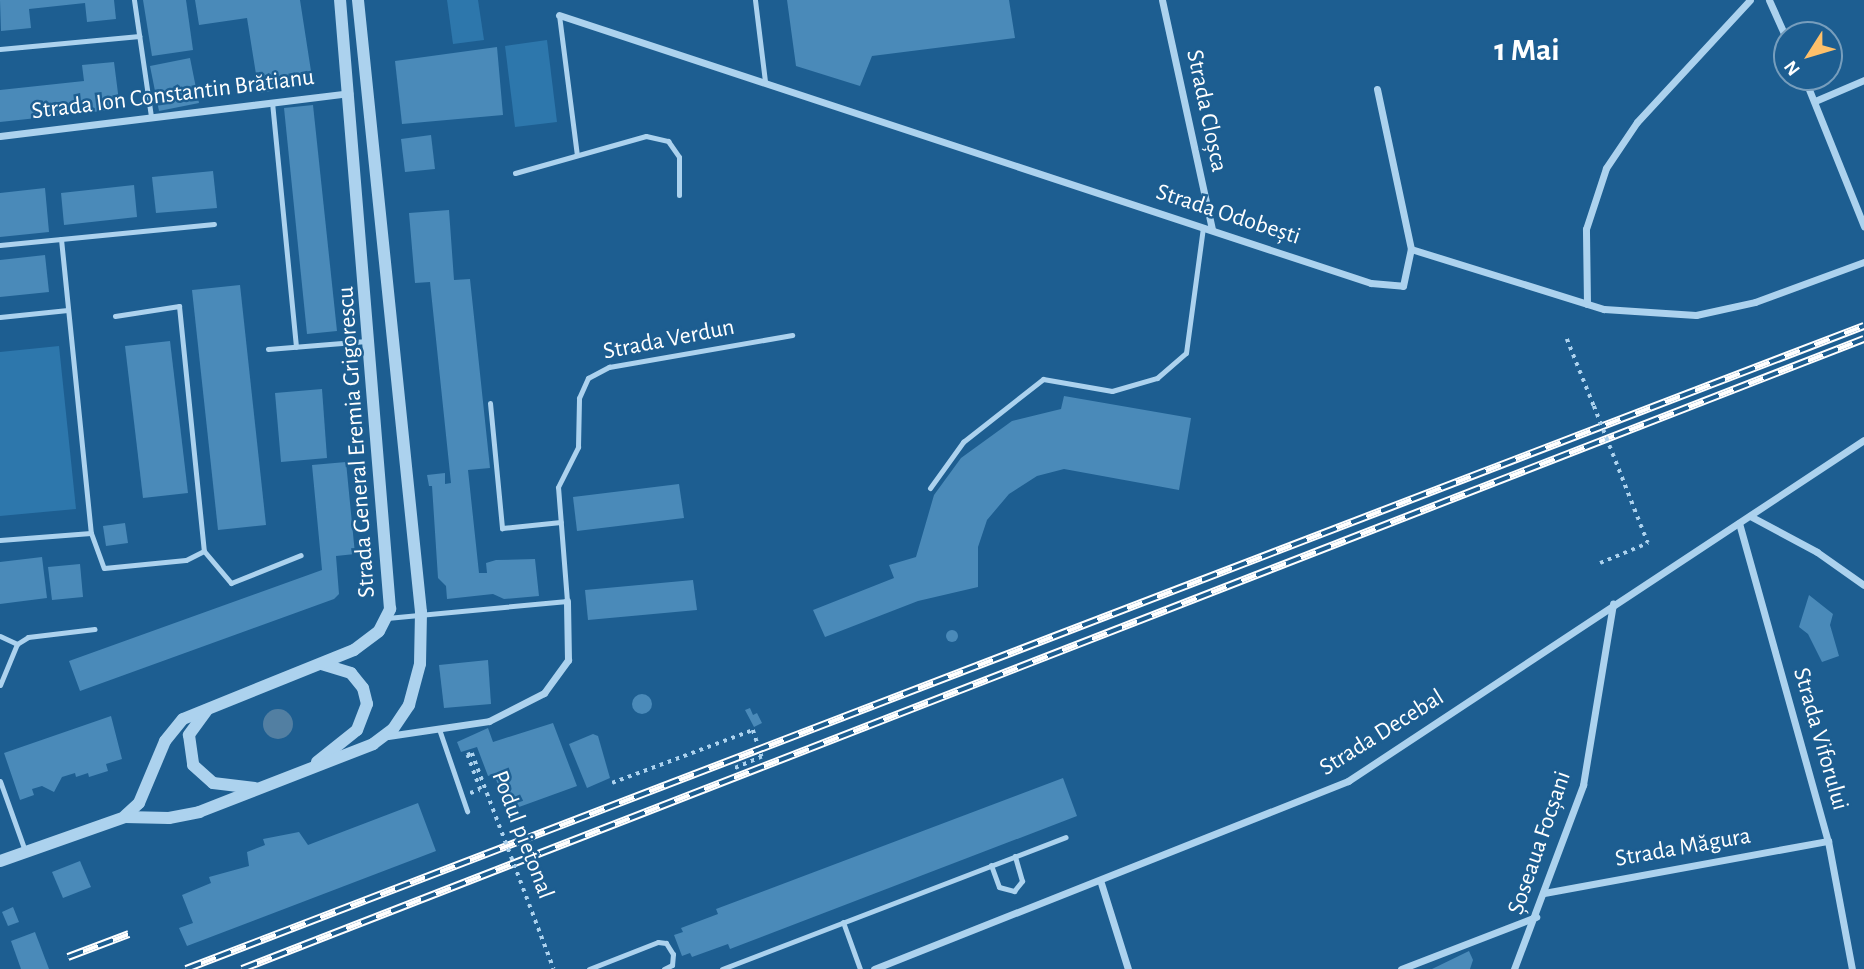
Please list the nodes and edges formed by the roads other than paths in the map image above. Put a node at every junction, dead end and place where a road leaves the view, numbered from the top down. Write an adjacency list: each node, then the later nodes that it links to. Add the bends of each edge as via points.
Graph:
1 (134, 0): 10 (lane)
2 (340, 0): 16 (street, Strada General Eremia Grigorescu)
3 (358, 0): 53 (street, Strada General Eremia Grigorescu)
4 (755, 0): 13 (lane)
5 (1162, 0): 27 (street, Strada Cloșca)
6 (1750, 0): 32 (street, via 1637,122 1606,168 1586,229)
7 (1769, 0): 9 (street)
8 (559, 15): 13 (street, Strada Odobești); 21 (lane)
9 (1778, 21)
10 (139, 36): 11 (lane); 19 (lane)
11 (0, 49)
12 (1864, 80): 17 (street)
13 (765, 82): 26 (street, Strada Odobești)
14 (1377, 89): 30 (street)
15 (1810, 91): 17 (street)
16 (350, 93): 18 (street, Strada Ion Constantin Brătianu); 37 (street, Strada General Eremia Grigorescu)
17 (1815, 101): 25 (street)
18 (272, 102): 19 (street, Strada Ion Constantin Brătianu); 38 (lane)
19 (151, 117): 20 (street, Strada Ion Constantin Brătianu)
20 (0, 136)
21 (577, 155): 22 (lane); 23 (lane, via 646,136 668,141 679,157)
22 (515, 173)
23 (678, 195)
24 (214, 224): 28 (lane)
25 (1864, 226)
26 (1203, 228): 27 (street, Strada Odobești); 42 (lane, via 1186,353 1157,378 1112,391 1043,379 963,442)
27 (1212, 230): 30 (street, Strada Odobești, via 1371,283 1404,286)
28 (61, 239): 29 (lane); 33 (lane)
29 (0, 245)
30 (1411, 249): 32 (street)
31 (1864, 262): 32 (street, via 1737,307 1696,316 1658,316)
32 (1587, 304)
33 (68, 310): 35 (lane); 46 (lane)
34 (115, 316): 48 (lane, via 179,306)
35 (0, 317)
36 (792, 335): 44 (lane, Strada Verdun, via 596,371 579,398 578,447 559,478)
37 (370, 340): 38 (lane); 54 (street, Strada General Eremia Grigorescu, via 391,595)
38 (296, 347): 39 (lane)
39 (268, 349)
40 (490, 403): 44 (lane, via 502,528)
41 (1864, 440): 43 (street, Strada Decebal)
42 (930, 488)
43 (1750, 516): 45 (street, Strada Decebal); 50 (street, via 1817,552)
44 (561, 522): 51 (lane, Strada Verdun)
45 (1739, 523): 52 (street, Strada Decebal); 69 (street, Strada Viforului)
46 (92, 533): 47 (lane); 48 (lane, via 104,568 186,560)
47 (0, 540)
48 (204, 551): 49 (lane, via 231,583)
49 (301, 555)
50 (1864, 585)
51 (567, 601): 53 (lane); 61 (street, via 570,651 565,669 552,686 507,715)
52 (1613, 602): 74 (street, Strada Decebal, via 1348,781); 75 (street, Șoseaua Focșani, via 1583,786)
53 (421, 612): 54 (lane); 62 (street, Strada General Eremia Grigorescu, via 420,663 409,705)
54 (387, 618): 58 (street, Strada General Eremia Grigorescu, via 363,645)
55 (95, 629): 57 (lane, via 28,637)
56 (0, 636): 57 (lane)
57 (17, 644): 59 (lane)
58 (318, 664): 60 (street, Strada General Eremia Grigorescu); 63 (street, via 334,664 351,673 363,688 367,704 357,730)
59 (0, 685)
60 (209, 707): 65 (street, via 189,736 193,765 213,783); 67 (street, Strada General Eremia Grigorescu, via 175,725 144,794)
61 (439, 729): 62 (street); 66 (lane)
62 (384, 737): 63 (street)
63 (306, 771): 65 (street)
64 (0, 781): 70 (lane)
65 (260, 788): 67 (street, via 184,816)
66 (467, 811)
67 (125, 817): 70 (street)
68 (1066, 837): 71 (lane)
69 (1828, 841): 75 (street, Strada Măgura); 86 (street, Strada Viforului)
70 (25, 851): 72 (street)
71 (1014, 856): 73 (lane); 73 (lane, via 1022,881 1014,891 999,887)
72 (0, 861)
73 (991, 865): 77 (lane)
74 (1101, 883): 82 (street, Strada Decebal); 83 (street)
75 (1544, 893): 76 (street, Șoseaua Focșani)
76 (1536, 918): 84 (street); 85 (street, Șoseaua Focșani)
77 (843, 922): 80 (lane); 81 (lane)
78 (589, 969): 79 (lane, via 658,942 666,943 673,954 672,965)
79 (664, 969)
80 (722, 969)
81 (860, 969)
82 (874, 969)
83 (1128, 969)
84 (1401, 969)
85 (1514, 969)
86 (1852, 969)

